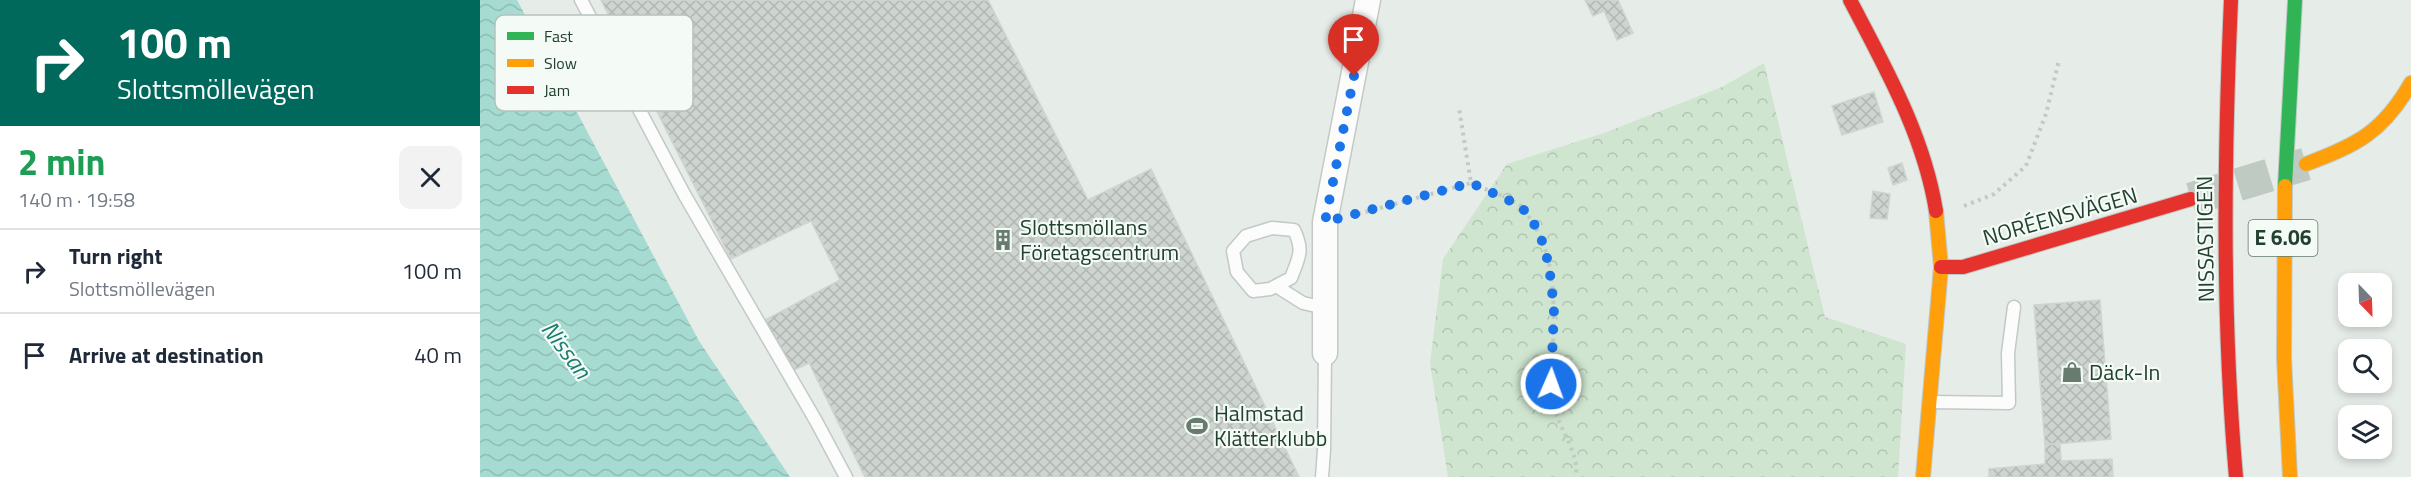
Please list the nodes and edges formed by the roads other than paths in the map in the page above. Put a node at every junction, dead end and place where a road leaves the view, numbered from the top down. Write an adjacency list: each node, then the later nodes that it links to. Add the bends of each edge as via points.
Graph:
1 (581, 0): 6 (lane)
2 (1368, 0): 13 (street, via 1325,222)
3 (1850, 0): 11 (main road, via 1922,148 1941,235)
4 (2231, 0): 20 (main road, NISSASTIGEN / E 6.06, via 2224,222 2230,418)
5 (2295, 0): 21 (main road, E 6.06, via 2283,231)
6 (589, 15)
7 (2411, 83): 9 (main road, via 2384,125 2350,147)
8 (640, 111): 17 (lane)
9 (2306, 164)
10 (2191, 199): 11 (main road, NORÉENSVÄGEN, via 1963,267)
11 (1941, 267): 16 (main road)
12 (1276, 286): 12 (lane, via 1291,278 1298,258 1301,245 1294,230 1272,228 1246,236 1233,251 1237,272 1253,291); 13 (lane, via 1303,303)
13 (1325, 308): 15 (street)
14 (2014, 308): 16 (lane, via 2008,353 2009,403)
15 (1325, 353): 18 (lane)
16 (1928, 402): 19 (main road)
17 (846, 477)
18 (1322, 477)
19 (1923, 477)
20 (2236, 477)
21 (2290, 477)

